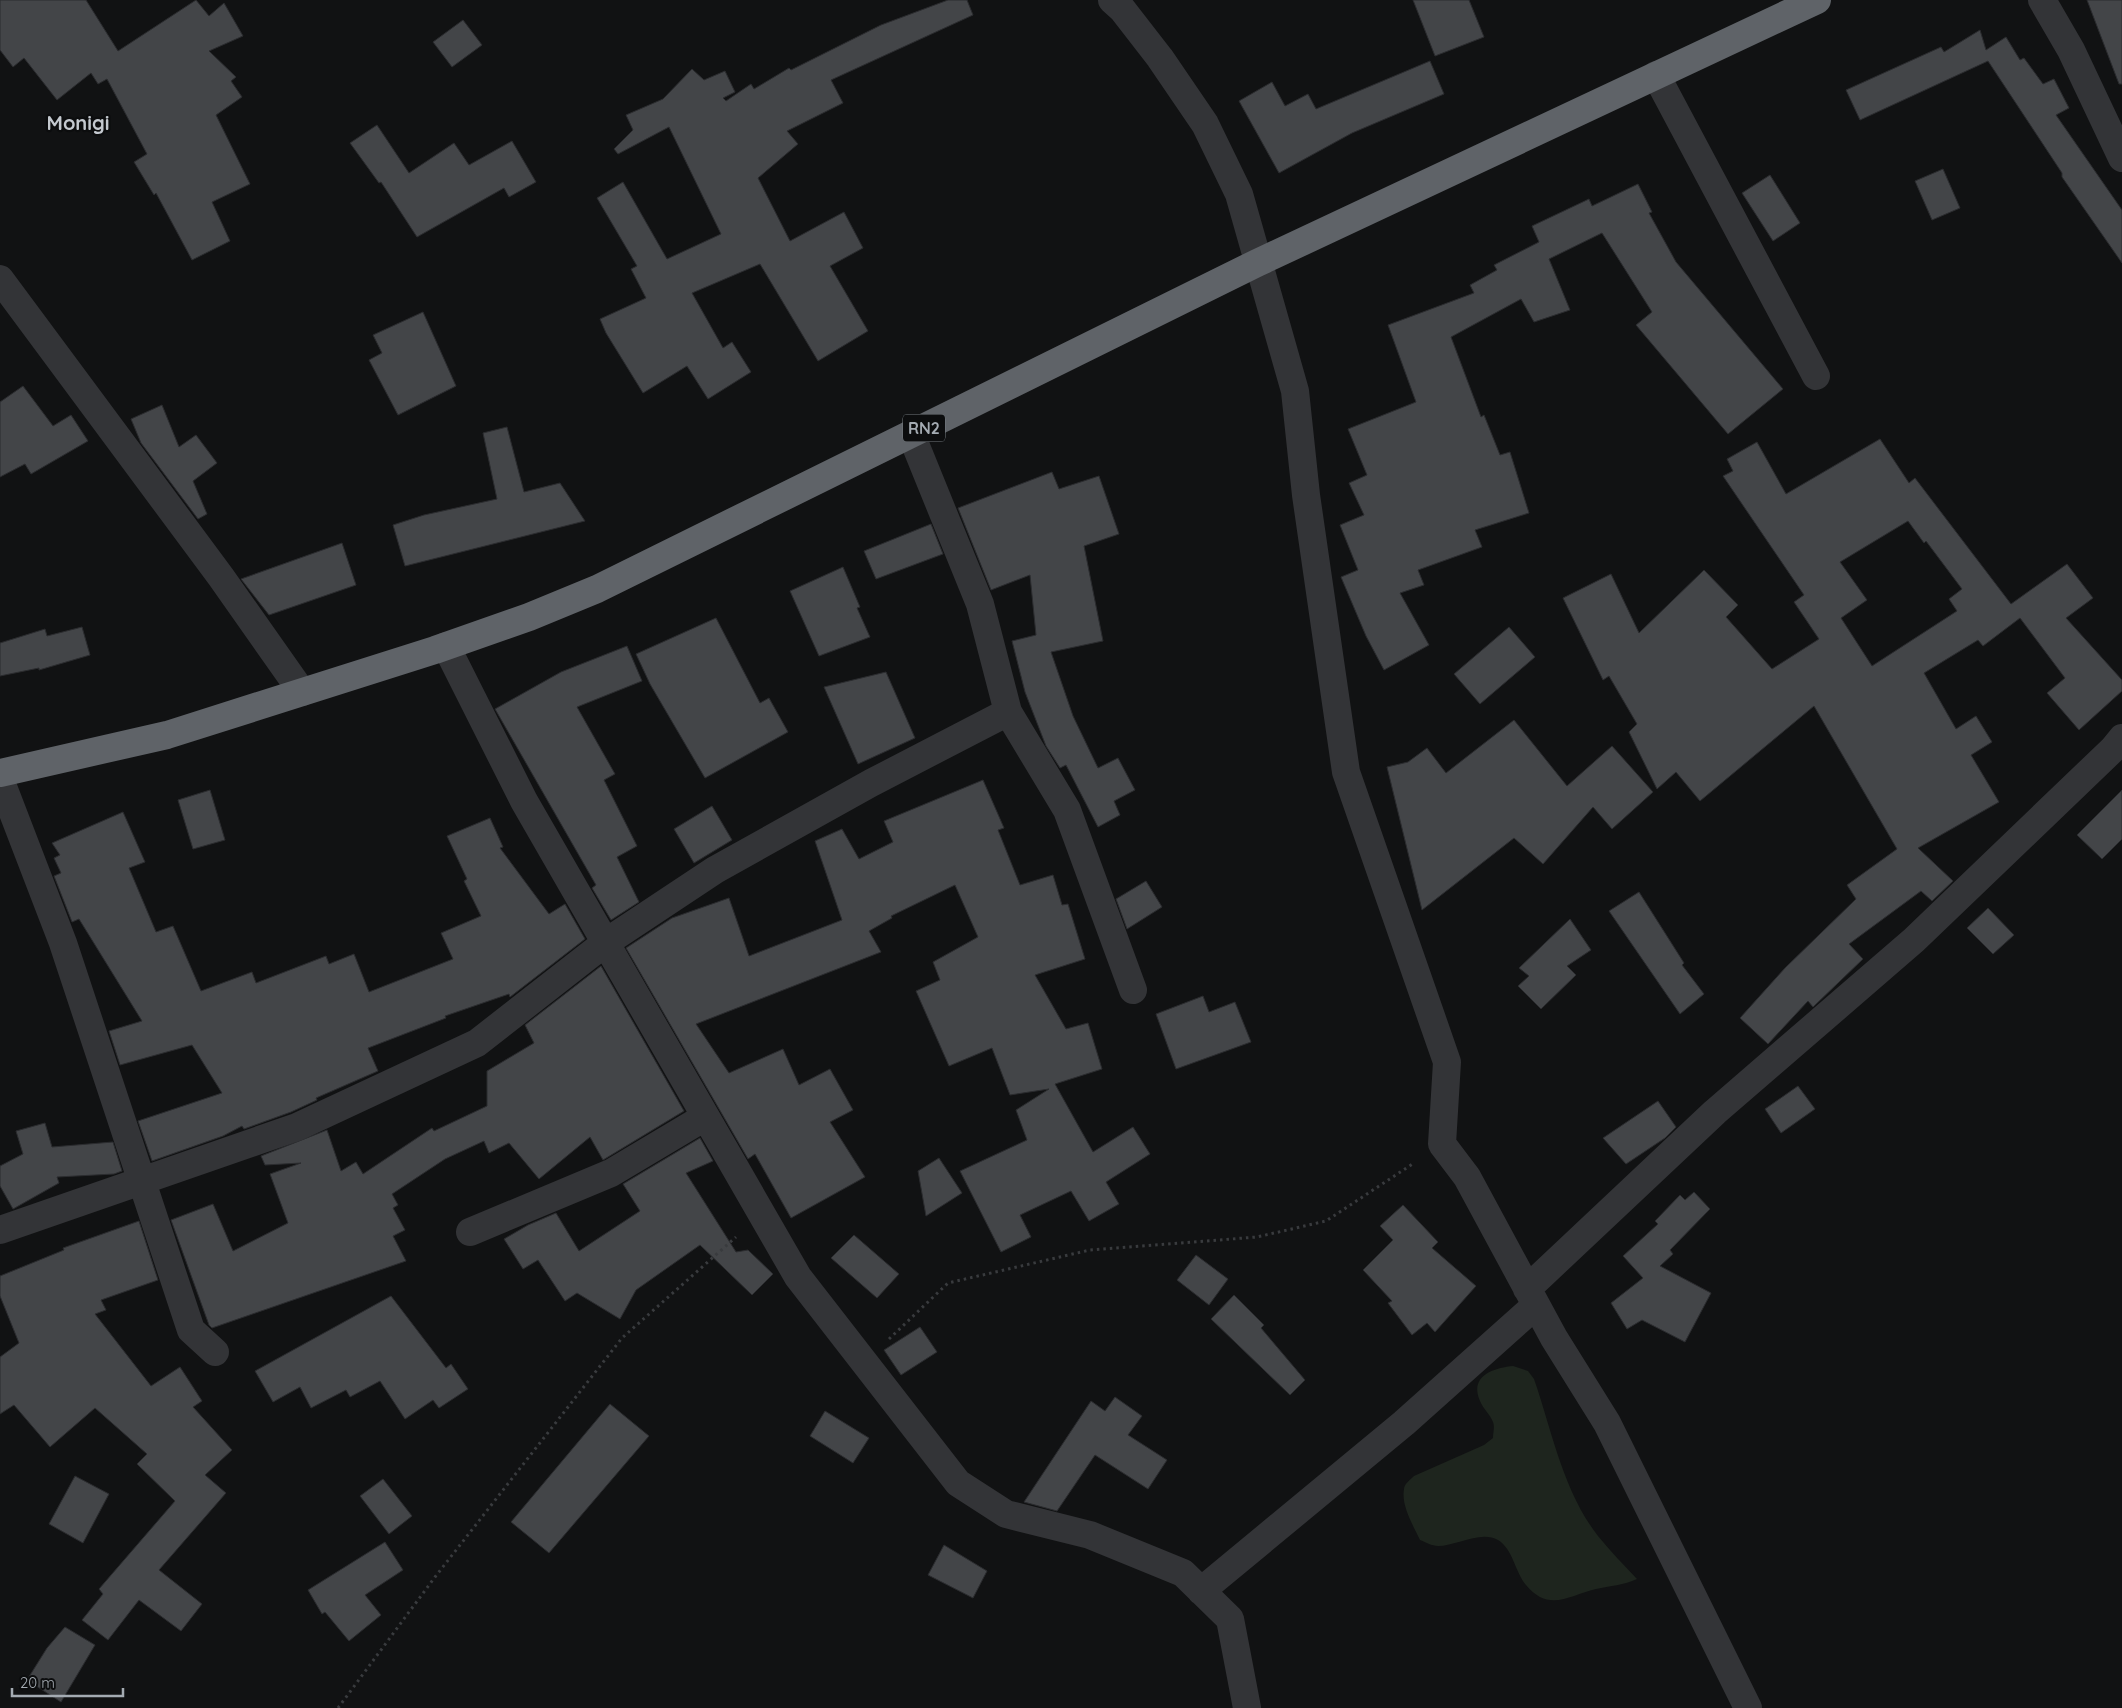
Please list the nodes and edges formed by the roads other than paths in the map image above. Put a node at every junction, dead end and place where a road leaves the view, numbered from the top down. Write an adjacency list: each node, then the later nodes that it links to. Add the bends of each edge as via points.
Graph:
1 (1112, 0): 6 (street, via 1160,58 1205,124 1239,194)
2 (1818, 0): 4 (highway, RN2)
3 (2042, 0): 5 (street, via 2071,50)
4 (1656, 75): 6 (highway, RN2); 8 (street)
5 (2122, 158)
6 (1257, 263): 9 (highway, RN2); 22 (street, via 1295,391 1306,495 1346,772 1447,1062 1442,1144 1467,1178)
7 (0, 279): 11 (street)
8 (1816, 376)
9 (911, 434): 10 (highway, RN2, via 597,590); 12 (street, via 980,604)
10 (446, 646): 11 (highway, RN2); 16 (street, via 524,802)
11 (302, 692): 14 (highway, RN2, via 167,735)
12 (1008, 712): 16 (street, via 871,783 715,870); 17 (street, via 1067,810)
13 (2122, 738): 22 (street, via 1914,940 1716,1112)
14 (0, 773)
15 (0, 779): 19 (street, via 63,944)
16 (605, 943): 18 (street); 19 (street, via 478,1043 297,1127)
17 (1133, 990)
18 (705, 1117): 21 (street, via 611,1173); 24 (street, via 798,1277 958,1483 1006,1514 1090,1535 1183,1573)
19 (142, 1182): 20 (street); 23 (street, via 191,1330)
20 (0, 1230)
21 (470, 1232)
22 (1531, 1297): 24 (street, via 1404,1423); 26 (street, via 1607,1423)
23 (215, 1352)
24 (1201, 1591): 25 (street, via 1230,1619)
25 (1247, 1708)
26 (1748, 1708)

